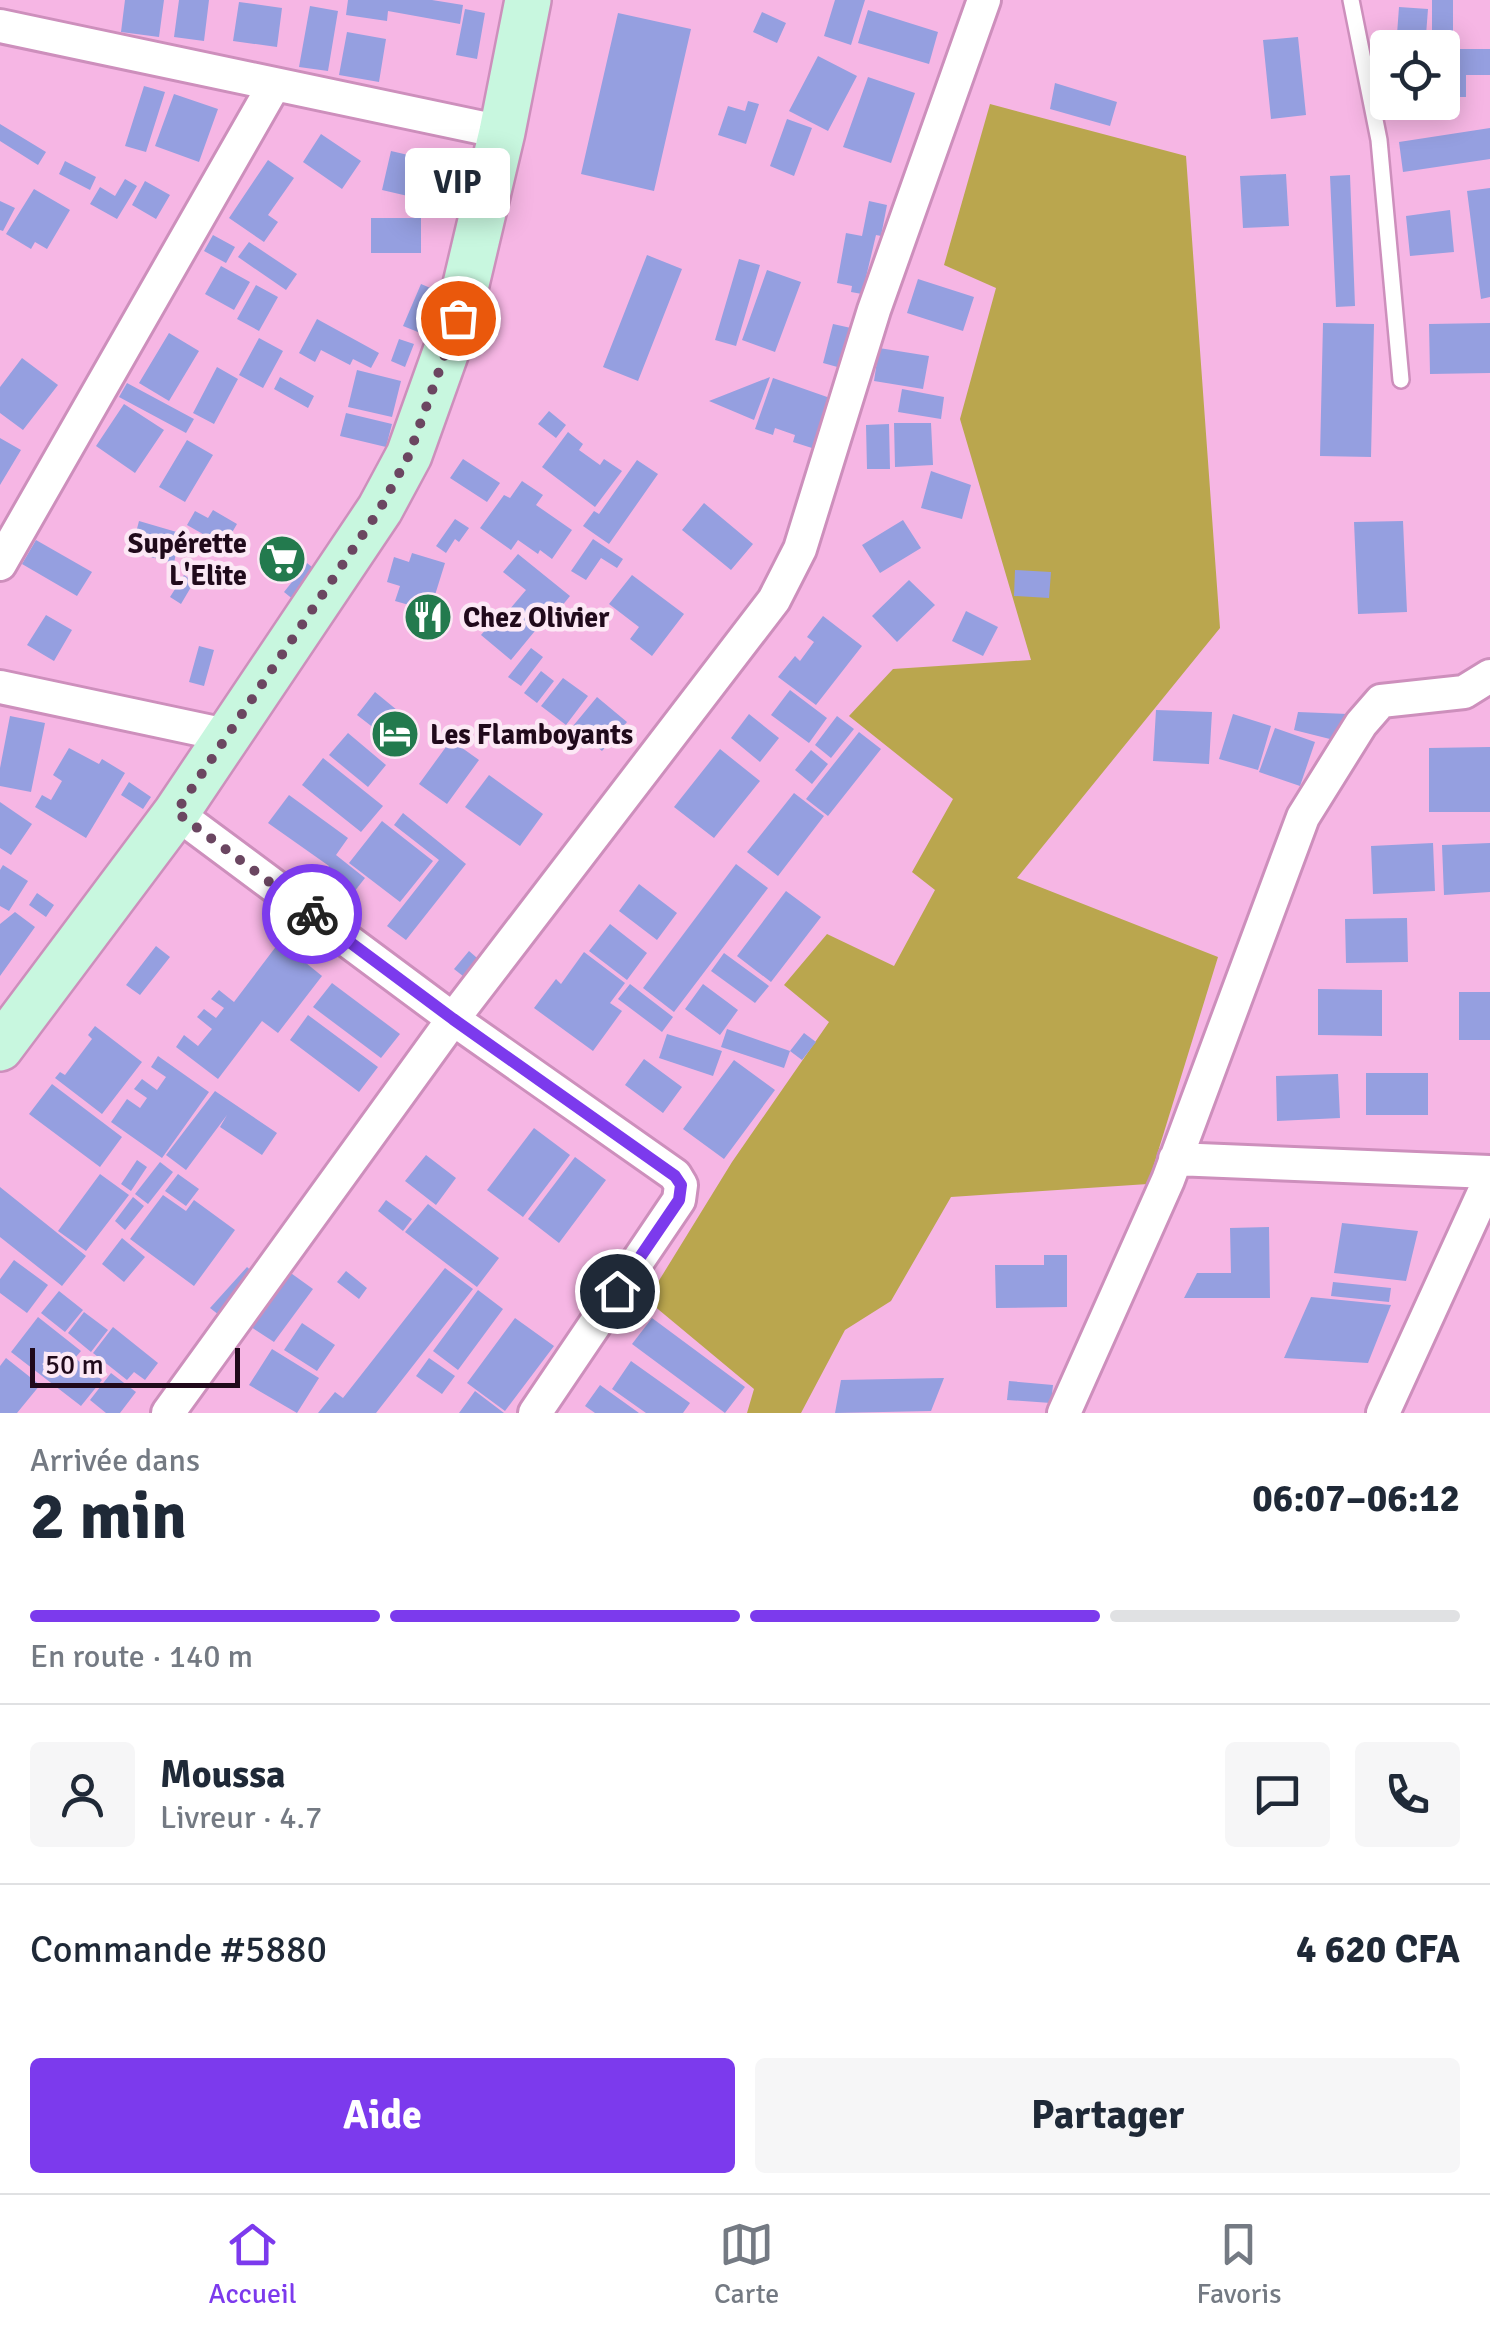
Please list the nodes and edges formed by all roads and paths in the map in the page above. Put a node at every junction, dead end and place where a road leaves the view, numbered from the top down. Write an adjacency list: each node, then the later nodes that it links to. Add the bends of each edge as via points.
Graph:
1 (528, 0): 6 (street)
2 (984, 0): 13 (street, via 874,310 800,549 774,600)
3 (1351, 0): 7 (lane, via 1378,140)
4 (0, 26): 5 (street)
5 (274, 85): 6 (street); 8 (street)
6 (502, 132): 11 (street, via 458,318 409,455 380,509)
7 (1401, 380)
8 (0, 564)
9 (1490, 676): 15 (street, via 1464,692 1381,701 1360,724 1303,817)
10 (0, 687): 11 (street)
11 (226, 735): 12 (street)
12 (176, 812): 13 (street); 14 (street)
13 (453, 1019): 17 (street); 18 (street, via 681,1185 679,1200)
14 (0, 1048)
15 (1175, 1159): 16 (street); 19 (street)
16 (1490, 1176): 20 (street)
17 (168, 1413)
18 (535, 1413)
19 (1064, 1413)
20 (1383, 1413)

